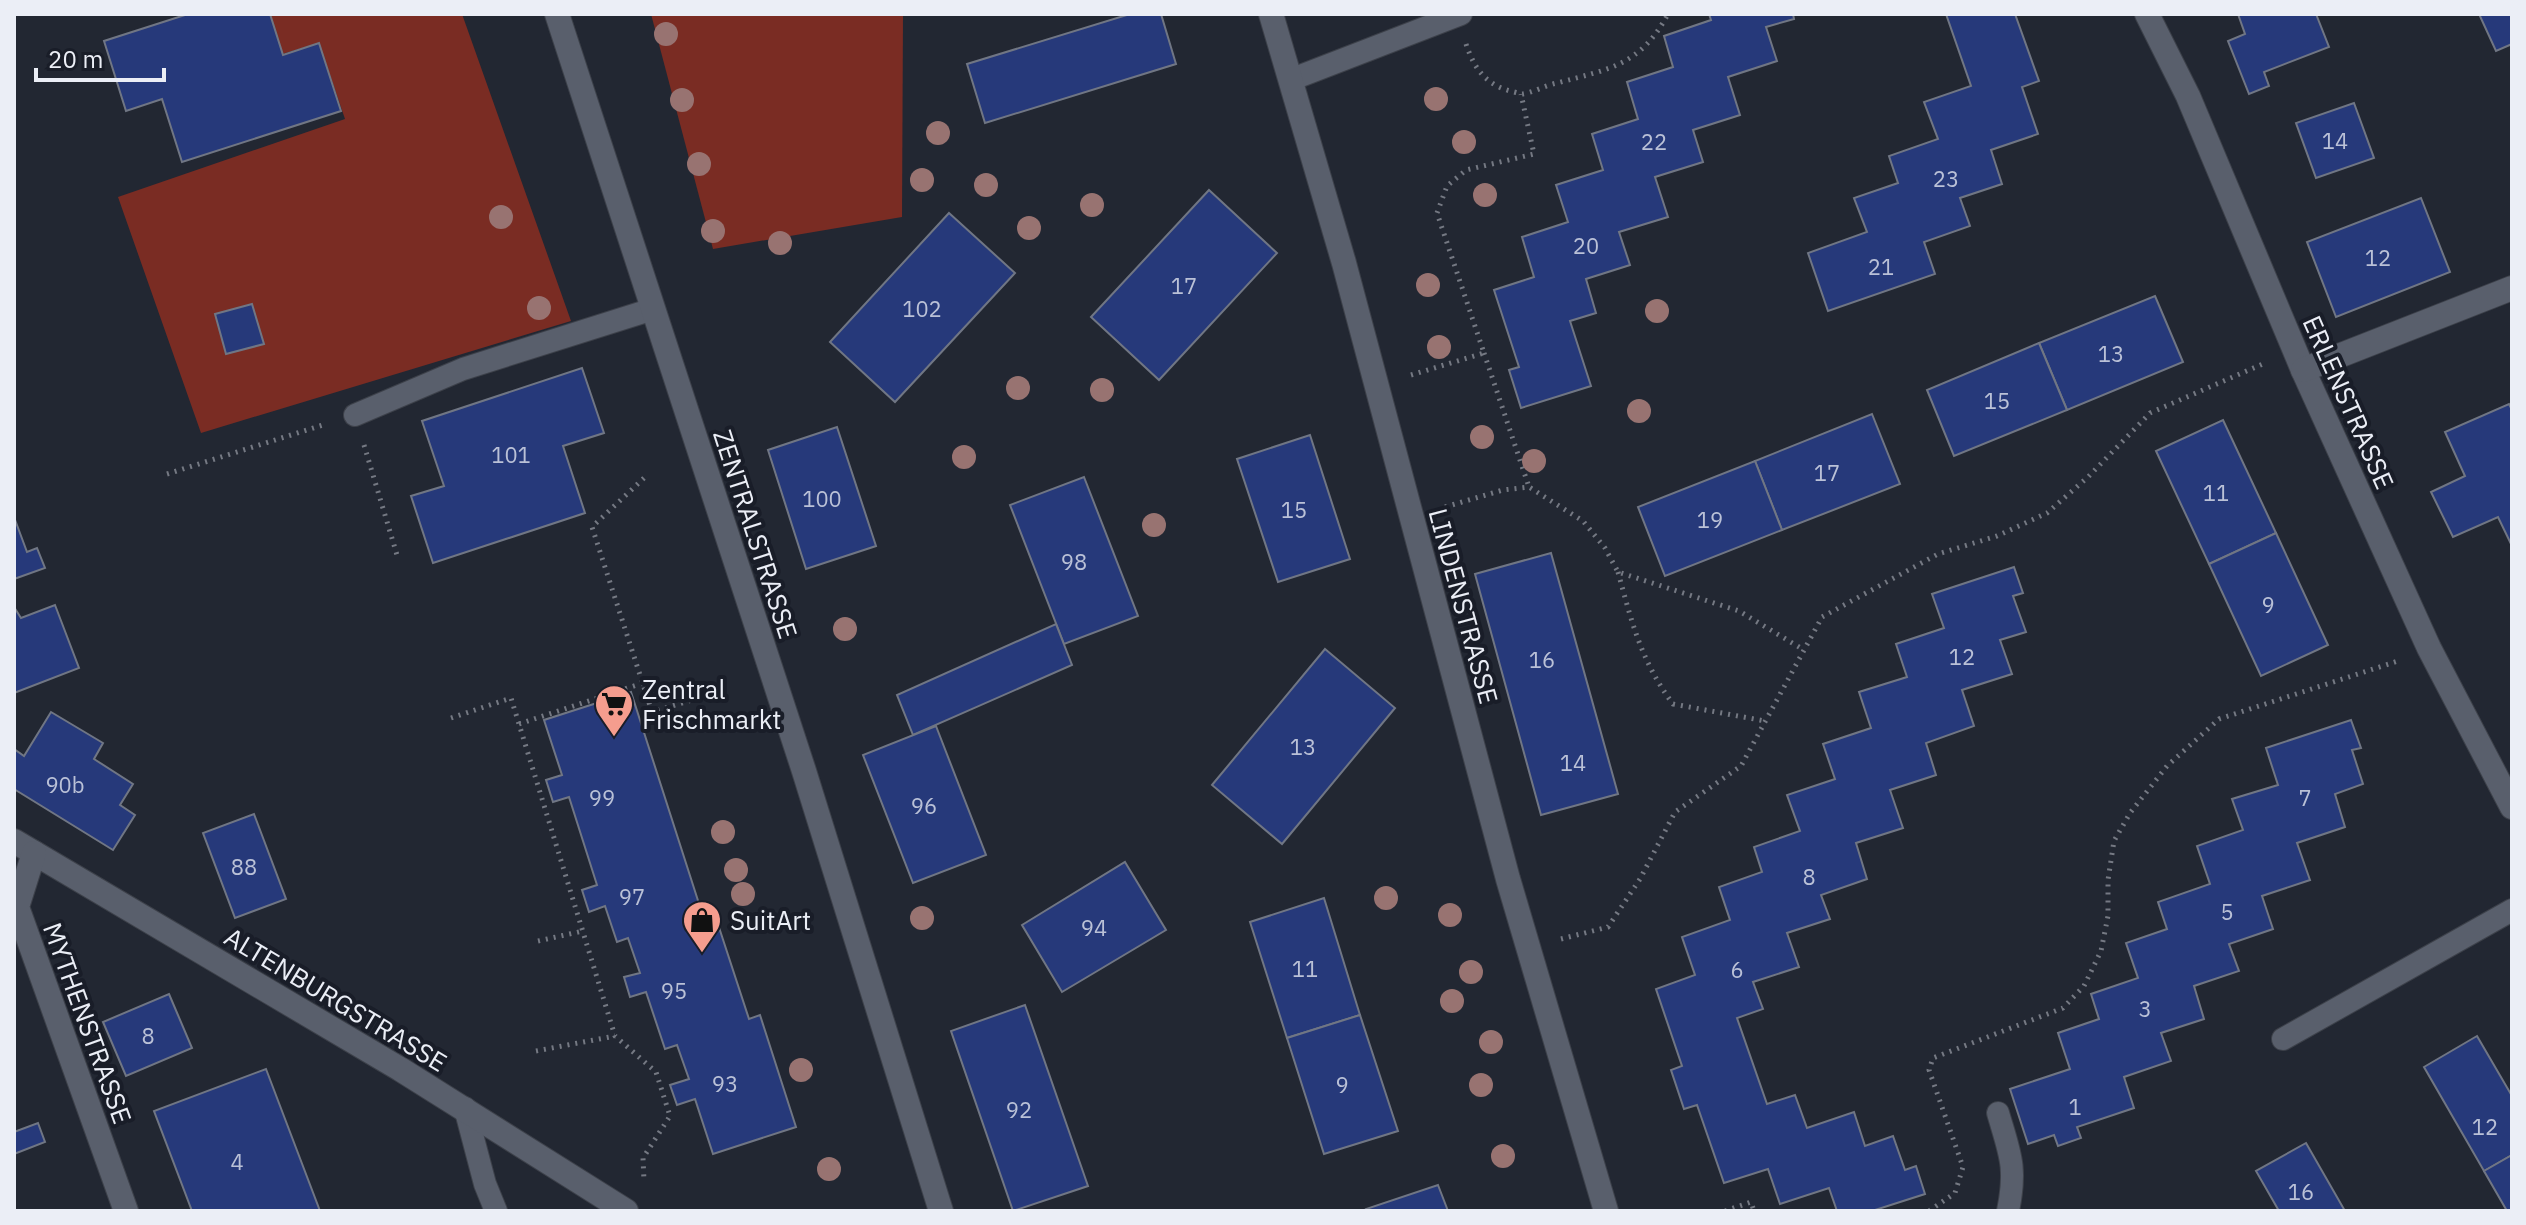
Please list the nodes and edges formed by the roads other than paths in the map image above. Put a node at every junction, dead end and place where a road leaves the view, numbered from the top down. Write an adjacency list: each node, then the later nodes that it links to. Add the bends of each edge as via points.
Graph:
1 (557, 14): 7 (street, ZENTRALSTRASSE)
2 (1271, 14): 5 (street, LINDENSTRASSE)
3 (2147, 14): 8 (street, ERLENSTRASSE, via 2188,96)
4 (1458, 15): 5 (lane)
5 (1290, 80): 20 (street, LINDENSTRASSE, via 1508,879)
6 (2512, 288): 8 (street)
7 (653, 309): 9 (lane, via 463,369); 19 (street, ZENTRALSTRASSE)
8 (2303, 370): 10 (street, ERLENSTRASSE, via 2429,648)
9 (355, 415)
10 (2512, 807)
11 (24, 847): 14 (street, ALTENBURGSTRASSE); 16 (street, MYTHENSTRASSE, via 17,907)
12 (2512, 910): 13 (lane)
13 (2283, 1039)
14 (465, 1108): 17 (lane); 18 (street, ALTENBURGSTRASSE)
15 (1998, 1113): 21 (lane, via 2014,1165)
16 (126, 1211)
17 (496, 1211)
18 (626, 1211)
19 (941, 1211)
20 (1606, 1211)
21 (2008, 1211)

